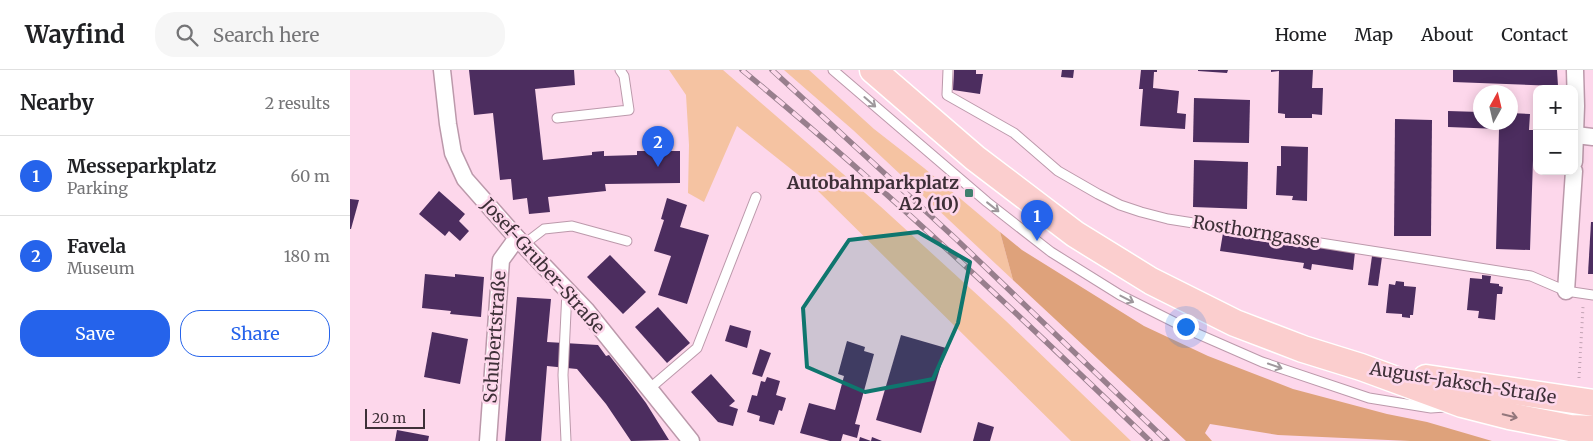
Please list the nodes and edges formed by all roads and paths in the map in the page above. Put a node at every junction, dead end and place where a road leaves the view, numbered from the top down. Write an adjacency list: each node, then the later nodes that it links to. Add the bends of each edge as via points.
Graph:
1 (442, 70): 14 (street, Josef-Gruber-Straße, via 453,153 465,179)
2 (620, 70): 7 (lane, via 624,76 628,110)
3 (833, 70): 21 (lane, one-way to 21, via 986,202 1052,252 1120,295 1262,362 1369,398 1431,408)
4 (873, 70): 18 (main road, via 982,164 1075,234 1151,281 1235,323)
5 (948, 70): 16 (lane, Rosthorngasse, via 947,95 1014,133 1058,171 1120,205 1168,219 1531,276)
6 (1575, 70): 8 (street)
7 (557, 118)
8 (1576, 130)
9 (1578, 135): 10 (street)
10 (1593, 137)
11 (1574, 175): 16 (street)
12 (756, 197): 19 (lane, via 697,348)
13 (627, 241): 14 (lane, via 572,226 544,230)
14 (520, 242): 15 (street, Josef-Gruber-Straße); 23 (street, Schubertstraße, via 500,260)
15 (567, 291): 19 (street, Josef-Gruber-Straße); 24 (lane, via 563,374)
16 (1573, 293): 17 (lane, Rosthorngasse); 20 (path, via 1584,312)
17 (1593, 295)
18 (1361, 367): 20 (main road, August-Jaksch-Straße); 21 (main road, August-Jaksch-Straße)
19 (649, 389): 25 (street, Josef-Gruber-Straße)
20 (1586, 402)
21 (1462, 404): 22 (main road, August-Jaksch-Straße, one-way to 22)
22 (1577, 433)
23 (488, 441)
24 (566, 441)
25 (691, 441)

